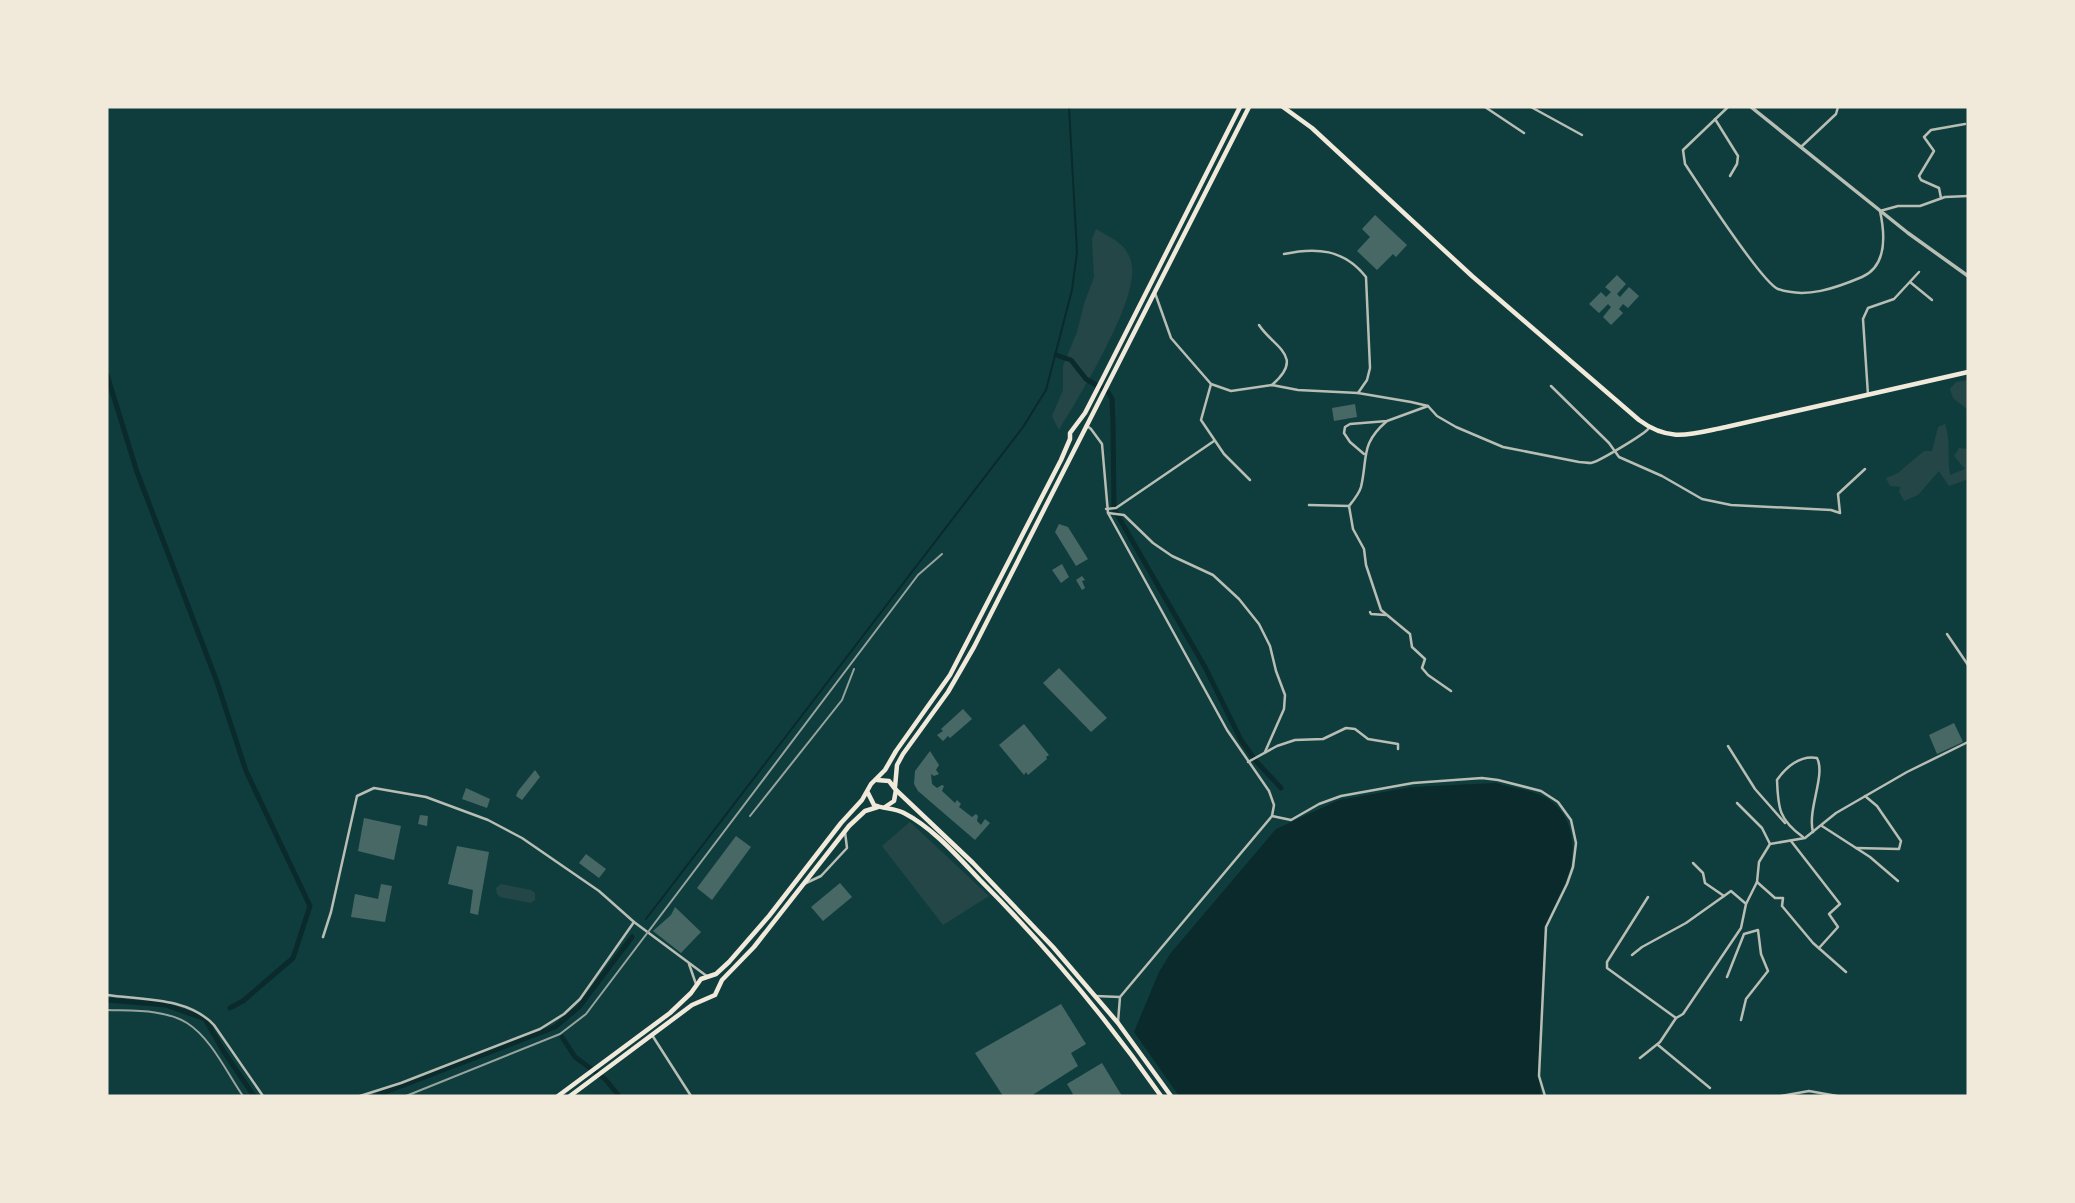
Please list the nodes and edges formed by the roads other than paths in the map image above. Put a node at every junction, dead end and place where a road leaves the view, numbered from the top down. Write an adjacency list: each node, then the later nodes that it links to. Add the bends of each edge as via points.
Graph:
1 (1240, 107): 26 (main road)
2 (1249, 107): 22 (main road)
3 (1283, 107): 36 (main road)
4 (1485, 107): 11 (street)
5 (1531, 107): 12 (street)
6 (1728, 107): 9 (street)
7 (1751, 107): 13 (street)
8 (1838, 107): 13 (street)
9 (1715, 120): 14 (street, via 1738,156); 17 (street, via 1683,150 1685,164 1758,270 1776,288 1824,291 1875,269 1885,232)
10 (1965, 124): 16 (street, via 1931,130 1924,137 1934,151 1919,176 1939,188)
11 (1524, 133)
12 (1582, 135)
13 (1802, 146): 17 (street)
14 (1730, 176)
15 (1968, 196): 16 (street)
16 (1941, 198): 17 (street)
17 (1880, 211): 20 (street)
18 (1284, 254): 31 (street, via 1303,250 1336,253 1366,277 1370,368)
19 (1919, 272): 21 (street)
20 (1968, 276)
21 (1910, 282): 23 (street); 32 (street, via 1894,299 1868,308 1863,319)
22 (1155, 293): 26 (main road); 27 (street, via 1171,338)
23 (1931, 300)
24 (1259, 325): 28 (street, via 1283,349 1287,360 1284,372)
25 (1968, 372): 32 (main road)
26 (1105, 381): 30 (main road)
27 (1211, 384): 28 (street, via 1231,391); 41 (street, via 1201,421)
28 (1272, 385): 31 (street)
29 (1550, 386): 42 (street)
30 (1099, 392): 35 (main road); 37 (main road)
31 (1358, 393): 33 (street)
32 (1868, 395): 36 (main road, via 1697,432 1673,435)
33 (1428, 406): 34 (street); 42 (street, via 1456,427 1523,452 1592,463)
34 (1387, 421): 43 (street, via 1369,440); 43 (street, via 1345,427 1350,442)
35 (1086, 425): 38 (main road); 48 (street, via 1102,444)
36 (1650, 428): 42 (street)
37 (1073, 430): 38 (main road); 39 (main road)
38 (1081, 435): 40 (main road)
39 (1070, 439): 40 (main road); 59 (main road, via 950,676)
40 (1077, 441): 60 (main road, via 957,677 897,765)
41 (1214, 442): 45 (street); 48 (street)
42 (1613, 451): 44 (street, via 1702,499 1840,513 1838,494)
43 (1364, 454): 47 (street, via 1361,489)
44 (1865, 469)
45 (1250, 480)
46 (1310, 505): 47 (street)
47 (1349, 506): 50 (street, via 1377,601)
48 (1109, 511): 57 (street, via 1124,515 1172,556 1213,575 1259,624 1285,695 1284,709); 58 (street, via 1227,730)
49 (1370, 612): 50 (street)
50 (1386, 615): 53 (street, via 1410,634 1412,647 1425,659 1422,668)
51 (1947, 634): 52 (street)
52 (1968, 665)
53 (1451, 691)
54 (1968, 742): 62 (street)
55 (1728, 746): 68 (street, via 1755,789)
56 (1398, 749): 57 (street, via 1398,744 1368,739 1346,727 1322,739 1295,740)
57 (1265, 752): 58 (street)
58 (1249, 761): 66 (street, via 1269,791)
59 (876, 780): 60 (main road, via 889,781); 61 (main road)
60 (896, 789): 65 (main road, via 894,801); 95 (main road, via 1000,890)
61 (868, 793): 64 (main road); 90 (main road, via 748,941)
62 (1865, 796): 67 (street); 74 (street, via 1901,841 1899,849)
63 (1737, 803): 73 (street, via 1762,828)
64 (878, 807): 65 (main road); 69 (main road, via 865,811)
65 (884, 807): 110 (main road, via 916,821 995,895 1074,982)
66 (1272, 816): 96 (street); 112 (street, via 1291,820 1341,796 1413,783 1482,778 1541,791 1558,802 1571,820 1576,843 1567,884 1546,927 1539,1076)
67 (1821, 825): 70 (street); 74 (street)
68 (1787, 826): 70 (street, via 1778,802 1777,780 1788,767 1812,757 1821,766 1810,824); 71 (street)
69 (845, 832): 78 (main road); 78 (street, via 848,848 821,876)
70 (1813, 832): 71 (street)
71 (1805, 838): 72 (street)
72 (1791, 841): 73 (street); 86 (street, via 1840,904 1829,914 1838,927)
73 (1770, 844): 77 (street, via 1759,862)
74 (1856, 848): 76 (street)
75 (1693, 863): 79 (street, via 1705,883)
76 (1898, 881)
77 (1757, 882): 81 (street); 86 (street, via 1774,898 1783,898 1782,906)
78 (802, 885): 93 (main road)
79 (1724, 896): 81 (street, via 1731,891); 87 (street)
80 (1648, 897): 98 (street, via 1607,968)
81 (1746, 904): 83 (street)
82 (634, 922): 85 (street, via 599,891 499,826 426,797 374,788 358,796); 88 (street); 106 (street, via 580,999 564,1014 540,1029)
83 (1741, 928): 84 (street); 98 (street)
84 (1744, 934): 91 (street); 99 (street, via 1758,930 1768,971 1746,999)
85 (323, 937)
86 (1819, 948): 89 (street)
87 (1632, 955)
88 (687, 961): 90 (street); 92 (street)
89 (1846, 972)
90 (708, 977): 92 (main road); 93 (main road)
91 (1727, 977)
92 (696, 986): 97 (main road); 107 (main road, via 670,1013)
93 (718, 988): 97 (main road, via 715,995)
94 (107, 995): 105 (street, via 194,1008 214,1025)
95 (1094, 996): 96 (street); 100 (main road)
96 (1119, 997): 100 (street)
97 (705, 998): 101 (main road)
98 (1676, 1018): 102 (street)
99 (1741, 1020)
100 (1118, 1023): 111 (main road)
101 (652, 1035): 108 (main road); 109 (street)
102 (1657, 1045): 103 (street); 104 (street)
103 (1640, 1058)
104 (1710, 1088)
105 (263, 1096)
106 (360, 1096)
107 (558, 1096)
108 (571, 1096)
109 (691, 1096)
110 (1161, 1096)
111 (1171, 1096)
112 (1545, 1096)
113 (1781, 1096): 114 (street, via 1809,1091)
114 (1837, 1096)

